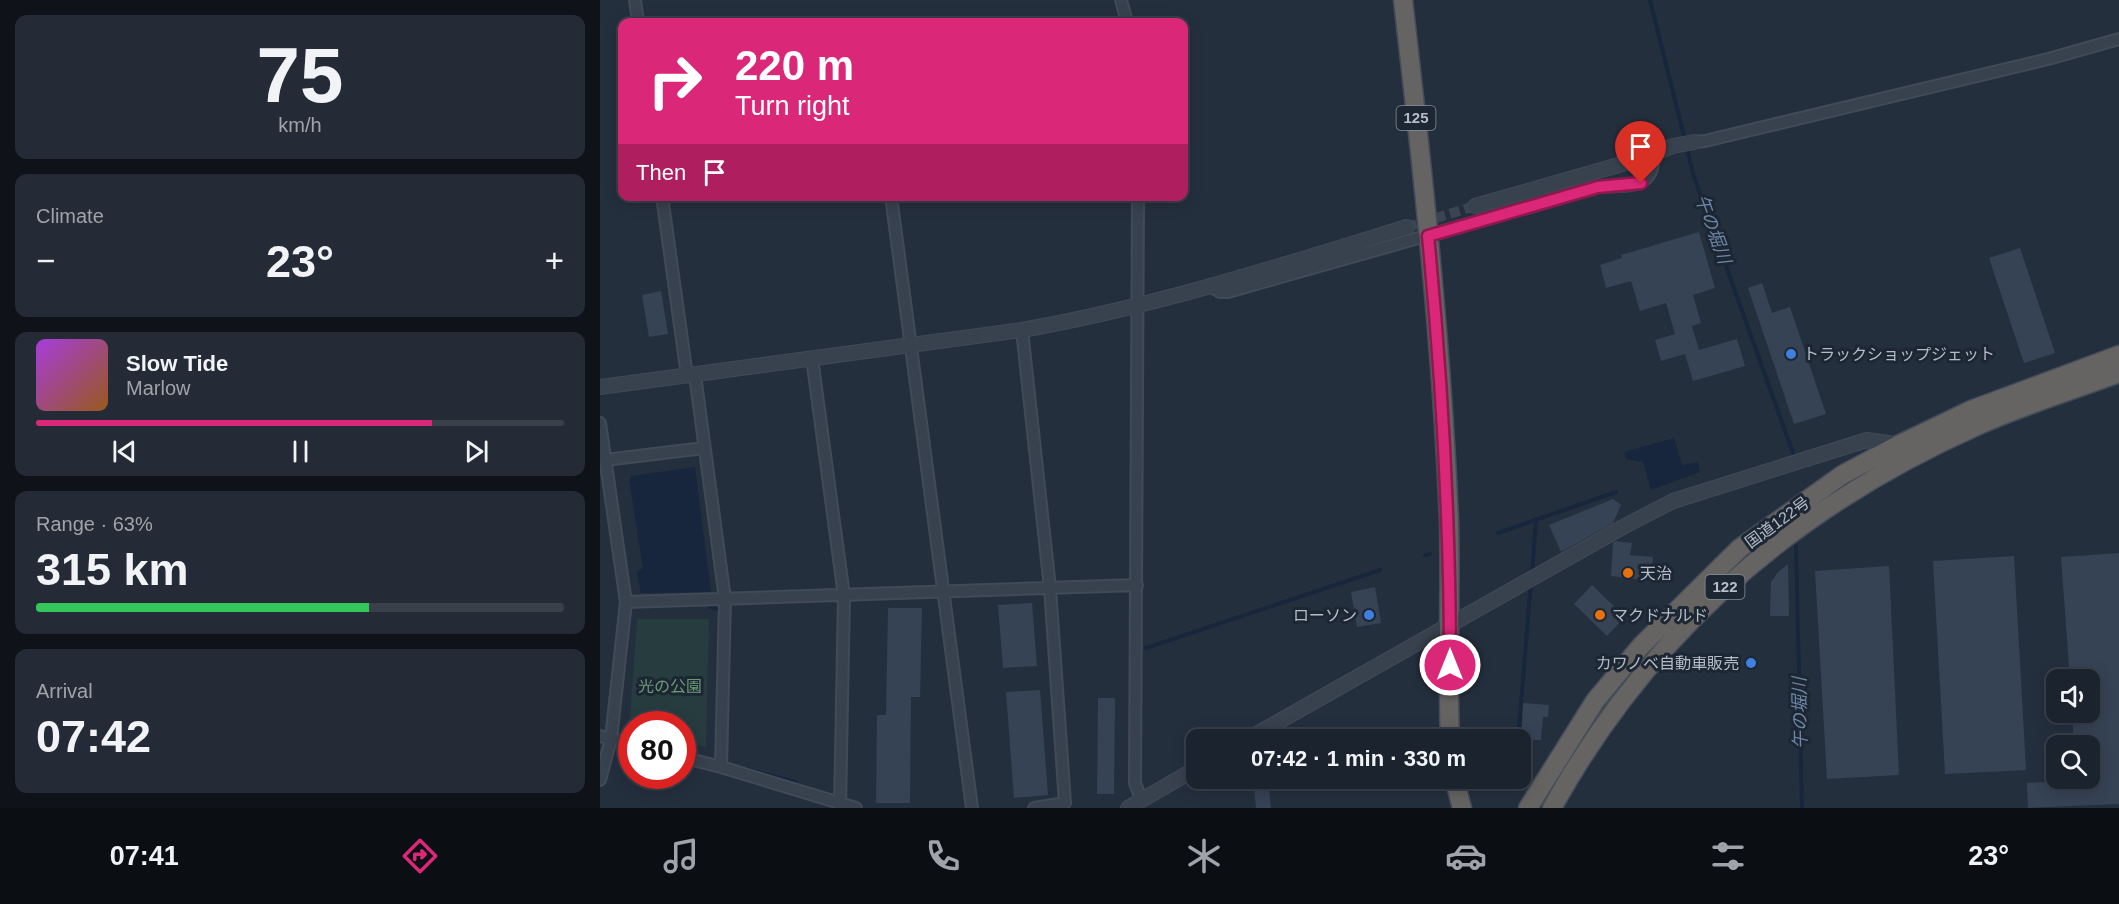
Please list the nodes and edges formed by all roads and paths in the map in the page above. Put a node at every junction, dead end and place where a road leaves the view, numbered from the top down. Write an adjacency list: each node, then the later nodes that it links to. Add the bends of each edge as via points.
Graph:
1 (635, 0): 4 (street)
2 (1121, 0): 5 (street)
3 (1403, 0): 14 (highway, 125)
4 (637, 18)
5 (1126, 18)
6 (2119, 39): 7 (street)
7 (1694, 142): 8 (street)
8 (1653, 154): 12 (street); 14 (street, via 1651,171 1641,183 1598,187)
9 (663, 201): 22 (street)
10 (892, 201): 18 (street)
11 (1138, 201): 16 (street)
12 (1475, 206)
13 (1407, 227): 15 (street)
14 (1428, 236): 15 (street, via 1228,292); 35 (highway, 125, via 1442,389)
15 (1210, 286): 16 (street)
16 (1137, 305): 17 (street); 29 (street)
17 (1022, 330): 18 (street); 30 (street)
18 (909, 344): 20 (street); 31 (street)
19 (2119, 355): 25 (highway, 国道122号 / 122, via 1971,410)
20 (812, 358): 22 (street); 32 (street)
21 (2119, 373): 27 (highway, 国道122号 / 122, via 1979,425)
22 (691, 375): 23 (street); 26 (street)
23 (600, 387)
24 (600, 423): 28 (street)
25 (1900, 444): 27 (street); 35 (street, via 1868,440 1673,501); 51 (highway, 国道122号 / 122, via 1842,476 1740,548 1641,646 1595,701)
26 (704, 448): 28 (street); 33 (street)
27 (1913, 458): 52 (highway, 国道122号 / 122, via 1852,490 1752,562 1706,604 1651,663 1613,713)
28 (605, 460): 34 (street)
29 (1137, 585): 30 (street); 44 (street, via 1135,783)
30 (1050, 588): 31 (street); 48 (street, via 1065,803)
31 (945, 592): 32 (street); 47 (street)
32 (844, 596): 33 (street); 45 (street)
33 (725, 599): 34 (street); 40 (street)
34 (626, 602): 38 (street)
35 (1450, 624): 36 (street); 37 (highway, 125)
36 (1265, 729)
37 (1450, 729)
38 (606, 737): 42 (street)
39 (696, 760): 40 (street)
40 (721, 766): 45 (street)
41 (1186, 774): 44 (street)
42 (600, 780)
43 (1457, 789): 50 (highway)
44 (1141, 799): 49 (street)
45 (841, 806): 46 (street)
46 (856, 808)
47 (972, 808)
48 (1034, 808)
49 (1128, 808)
50 (1462, 808)
51 (1528, 808)
52 (1552, 808)

